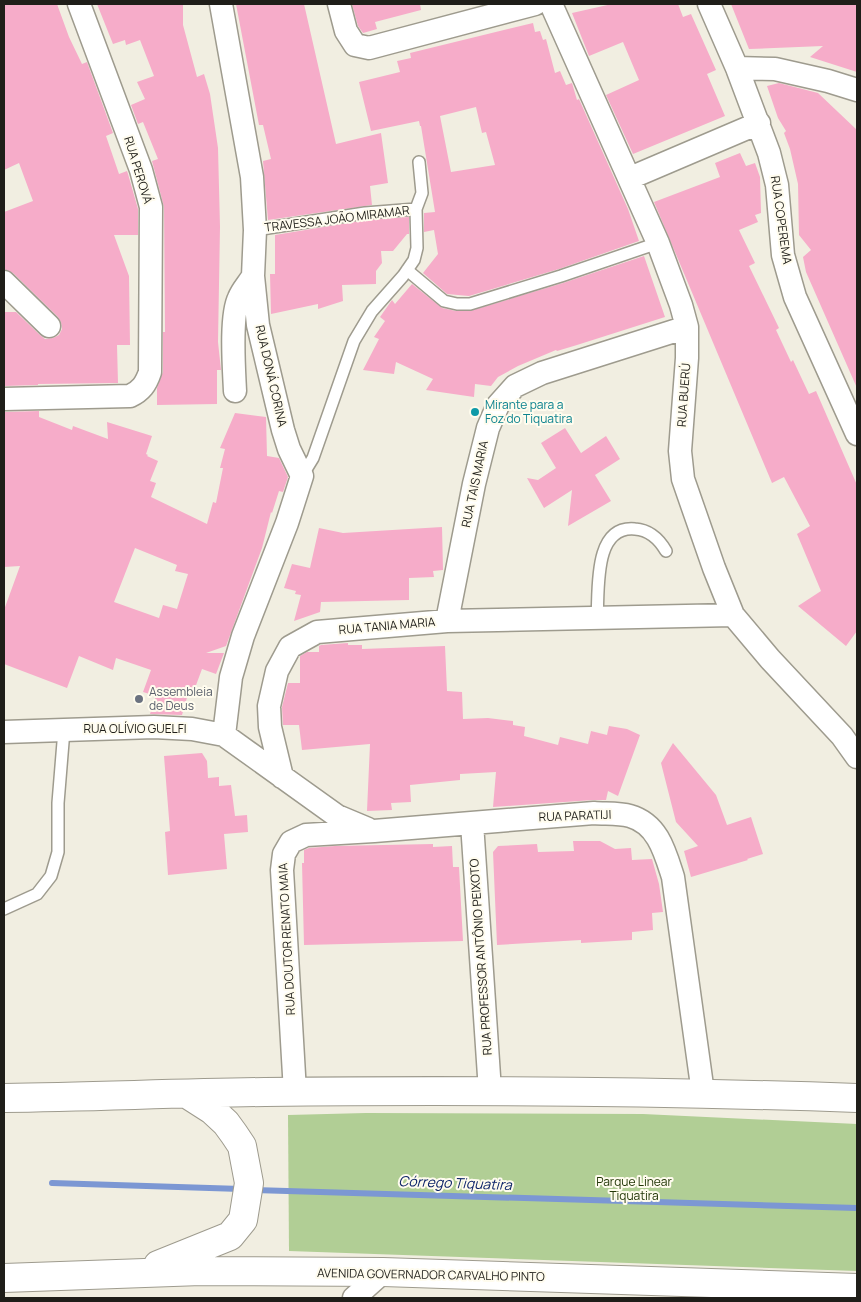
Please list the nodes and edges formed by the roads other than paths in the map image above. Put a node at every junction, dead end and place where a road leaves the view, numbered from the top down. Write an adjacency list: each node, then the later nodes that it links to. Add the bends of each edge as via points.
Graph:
1 (79, 4): 21 (street, RUA PEROVÁ, via 141,170 151,207 150,372 147,382 130,396)
2 (221, 4): 13 (street, RUA DONÁ CORINA, via 252,177)
3 (340, 4): 4 (street, via 346,31 355,45 369,48)
4 (535, 4)
5 (551, 4): 11 (street, RUA BUERÚ)
6 (709, 4): 7 (street, RUA COPEREMA)
7 (738, 68): 8 (street, via 775,68); 9 (street, RUA COPEREMA)
8 (857, 90)
9 (759, 123): 11 (street); 22 (street, RUA COPEREMA, via 777,185 783,254 795,297)
10 (419, 162): 12 (lane, via 422,193)
11 (630, 178): 14 (street, RUA BUERÚ)
12 (416, 209): 13 (lane, TRAVESSA JOÃO MIRAMAR, via 365,213); 15 (lane, TRAVESSA JOÃO MIRAMAR, via 417,248)
13 (255, 230): 16 (street, RUA DONÁ CORINA)
14 (658, 243): 15 (lane, via 470,304 444,302); 19 (street, RUA BUERÚ)
15 (407, 270): 23 (lane, TRAVESSA JOÃO MIRAMAR, via 372,312 354,341 313,458)
16 (253, 276): 20 (street, via 238,299 235,311); 23 (street, RUA DONÁ CORINA, via 258,325 283,430)
17 (4, 282): 18 (street)
18 (49, 326)
19 (687, 326): 25 (street, RUA BUERÚ, via 680,451 683,479); 27 (street, RUA TAIS MARIA, via 542,373 515,386 498,404 488,428 474,484)
20 (235, 391)
21 (4, 399)
22 (857, 434)
23 (302, 476): 30 (street, via 243,636 231,677)
24 (666, 551): 26 (lane, via 660,540 636,529 624,529 612,536 604,545 601,558)
25 (733, 615): 26 (street, RUA TANIA MARIA); 31 (street, RUA BUERÚ, via 842,736)
26 (597, 618): 27 (street, RUA TANIA MARIA)
27 (447, 621): 32 (street, RUA TANIA MARIA, via 317,632 290,647 277,671 269,706 276,760)
28 (64, 730): 29 (street, RUA OLÍVIO GUELFI); 30 (street, RUA OLÍVIO GUELFI, via 154,727); 35 (lane, via 58,852 51,876 37,894)
29 (4, 732)
30 (224, 735): 32 (street, RUA OLÍVIO GUELFI)
31 (857, 757)
32 (282, 777): 34 (street, via 337,816)
33 (472, 822): 34 (street, RUA PARATIJI); 36 (street, RUA PROFESSOR ANTÔNIO PEIXOTO); 38 (street, RUA PARATIJI, via 594,813 630,816 648,826 663,844 673,877)
34 (374, 831): 37 (street, RUA DOUTOR RENATO MAIA, via 306,835 291,842 284,854 282,870)
35 (4, 909)
36 (490, 1091): 37 (main road); 38 (main road)
37 (296, 1092): 39 (main road)
38 (703, 1093): 41 (main road)
39 (186, 1094): 40 (main road); 44 (main road, via 212,1110 242,1146 249,1183 243,1220 230,1236)
40 (17, 1098): 42 (main road)
41 (857, 1098)
42 (4, 1118)
43 (383, 1272): 44 (main road, AVENIDA GOVERNADOR CARVALHO PINTO); 46 (main road, AVENIDA GOVERNADOR CARVALHO PINTO); 47 (street)
44 (135, 1274): 45 (main road, AVENIDA GOVERNADOR CARVALHO PINTO)
45 (4, 1278)
46 (857, 1288)
47 (354, 1298)

